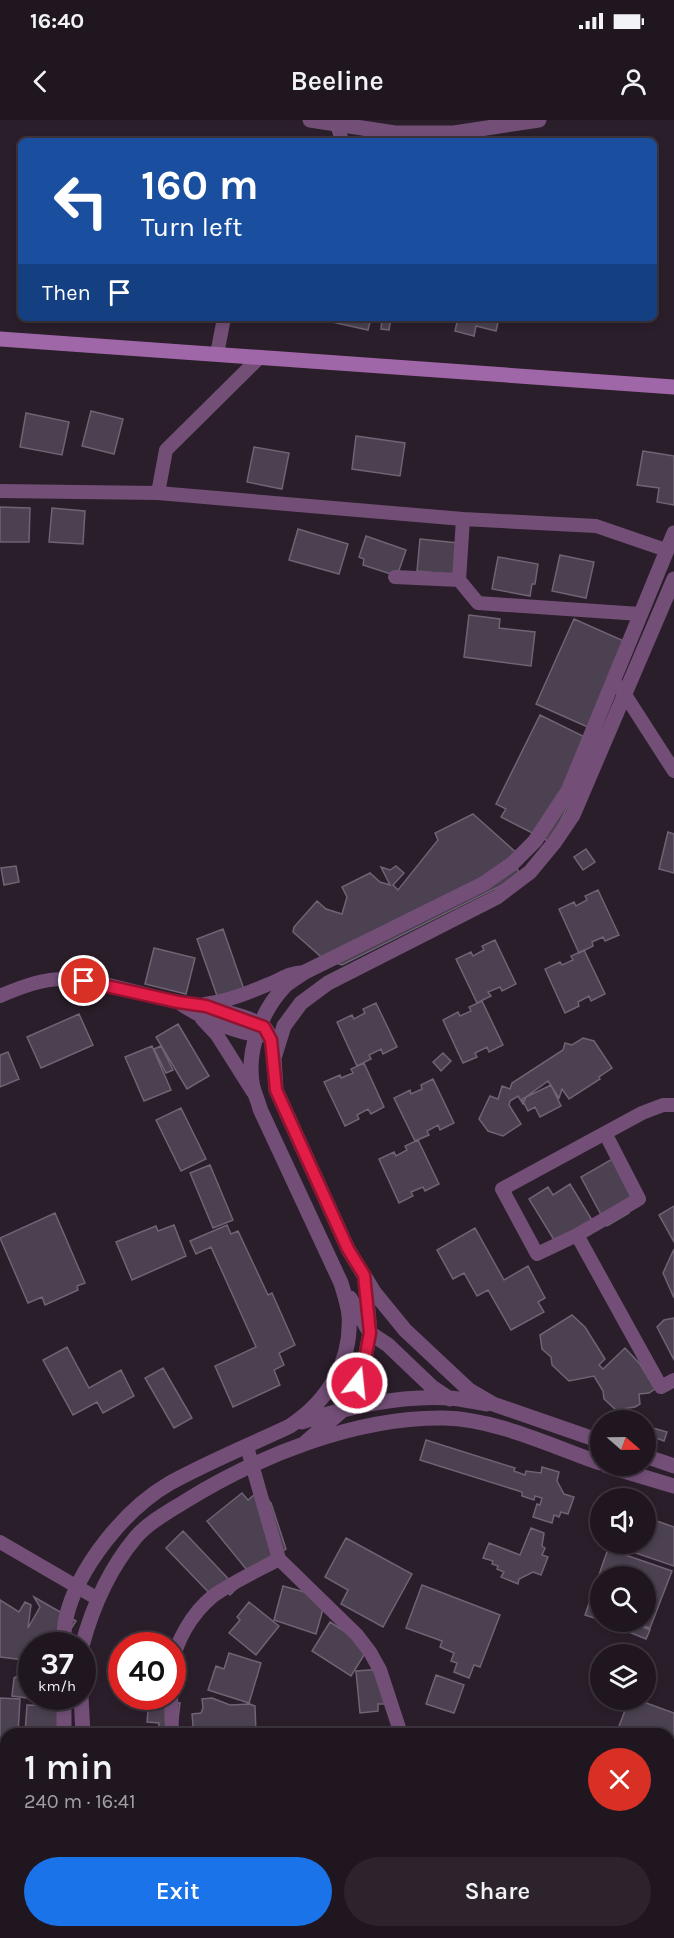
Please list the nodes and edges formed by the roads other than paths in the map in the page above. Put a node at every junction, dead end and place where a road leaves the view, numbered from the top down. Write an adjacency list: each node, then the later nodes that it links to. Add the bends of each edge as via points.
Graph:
1 (310, 120): 3 (street)
2 (539, 120): 3 (street, via 454,133 395,133)
3 (336, 123): 4 (street)
4 (341, 138)
5 (223, 321): 7 (street)
6 (0, 339): 7 (main road)
7 (217, 354): 8 (main road)
8 (260, 357): 9 (main road); 11 (street, via 166,450)
9 (674, 387)
10 (0, 491): 11 (street)
11 (158, 493): 12 (street)
12 (463, 519): 14 (street, via 596,526); 17 (street)
13 (674, 533): 14 (street)
14 (666, 550): 18 (street)
15 (395, 577): 17 (street)
16 (674, 579): 20 (street)
17 (459, 580): 18 (street, via 478,603)
18 (640, 614): 19 (street)
19 (614, 679): 20 (street); 22 (street, via 568,791 535,841 512,864 483,884)
20 (625, 694): 21 (street); 25 (street, via 573,814 530,872 497,897 328,983 301,1003)
21 (674, 771)
22 (305, 972): 24 (street, via 290,973); 26 (street, via 286,985 272,1003)
23 (0, 996): 24 (street, via 43,981 65,979 103,984)
24 (201, 1011): 26 (street); 28 (street)
25 (284, 1026): 26 (street); 27 (street)
26 (262, 1032): 27 (street); 28 (street, via 251,1062)
27 (274, 1058): 32 (street, via 276,1090 348,1249)
28 (256, 1096): 33 (street)
29 (674, 1105): 30 (street, via 642,1113)
30 (605, 1133): 31 (street, via 639,1199); 31 (street, via 502,1190 537,1254)
31 (577, 1235): 35 (street, via 661,1387)
32 (364, 1275): 34 (street); 37 (street, via 405,1330 469,1389)
33 (341, 1283): 34 (street); 40 (street, via 349,1312 349,1339 340,1369 325,1396)
34 (370, 1333): 36 (street); 38 (street, via 357,1383)
35 (674, 1380)
36 (449, 1398): 37 (street); 38 (street, via 380,1401); 39 (street)
37 (493, 1404): 41 (street)
38 (345, 1408): 40 (street); 42 (street)
39 (485, 1423): 42 (street, via 445,1418 402,1420 350,1430); 44 (street)
40 (290, 1426): 43 (street)
41 (590, 1438)
42 (302, 1446): 46 (street)
43 (247, 1447): 46 (street); 52 (street, via 169,1484 141,1505 117,1526)
44 (590, 1460)
45 (656, 1460): 47 (street)
46 (252, 1466): 51 (street); 53 (street, via 211,1485 138,1535 117,1562)
47 (674, 1466)
48 (640, 1476): 49 (street)
49 (674, 1486)
50 (0, 1542): 52 (street)
51 (279, 1559): 56 (street, via 213,1596); 63 (street, via 370,1652)
52 (78, 1587): 53 (street); 54 (street)
53 (98, 1599): 55 (street)
54 (64, 1632)
55 (87, 1632)
56 (185, 1632)
57 (64, 1710): 60 (street)
58 (82, 1710): 61 (street)
59 (171, 1710): 62 (street)
60 (64, 1728)
61 (83, 1728)
62 (172, 1728)
63 (399, 1728)

